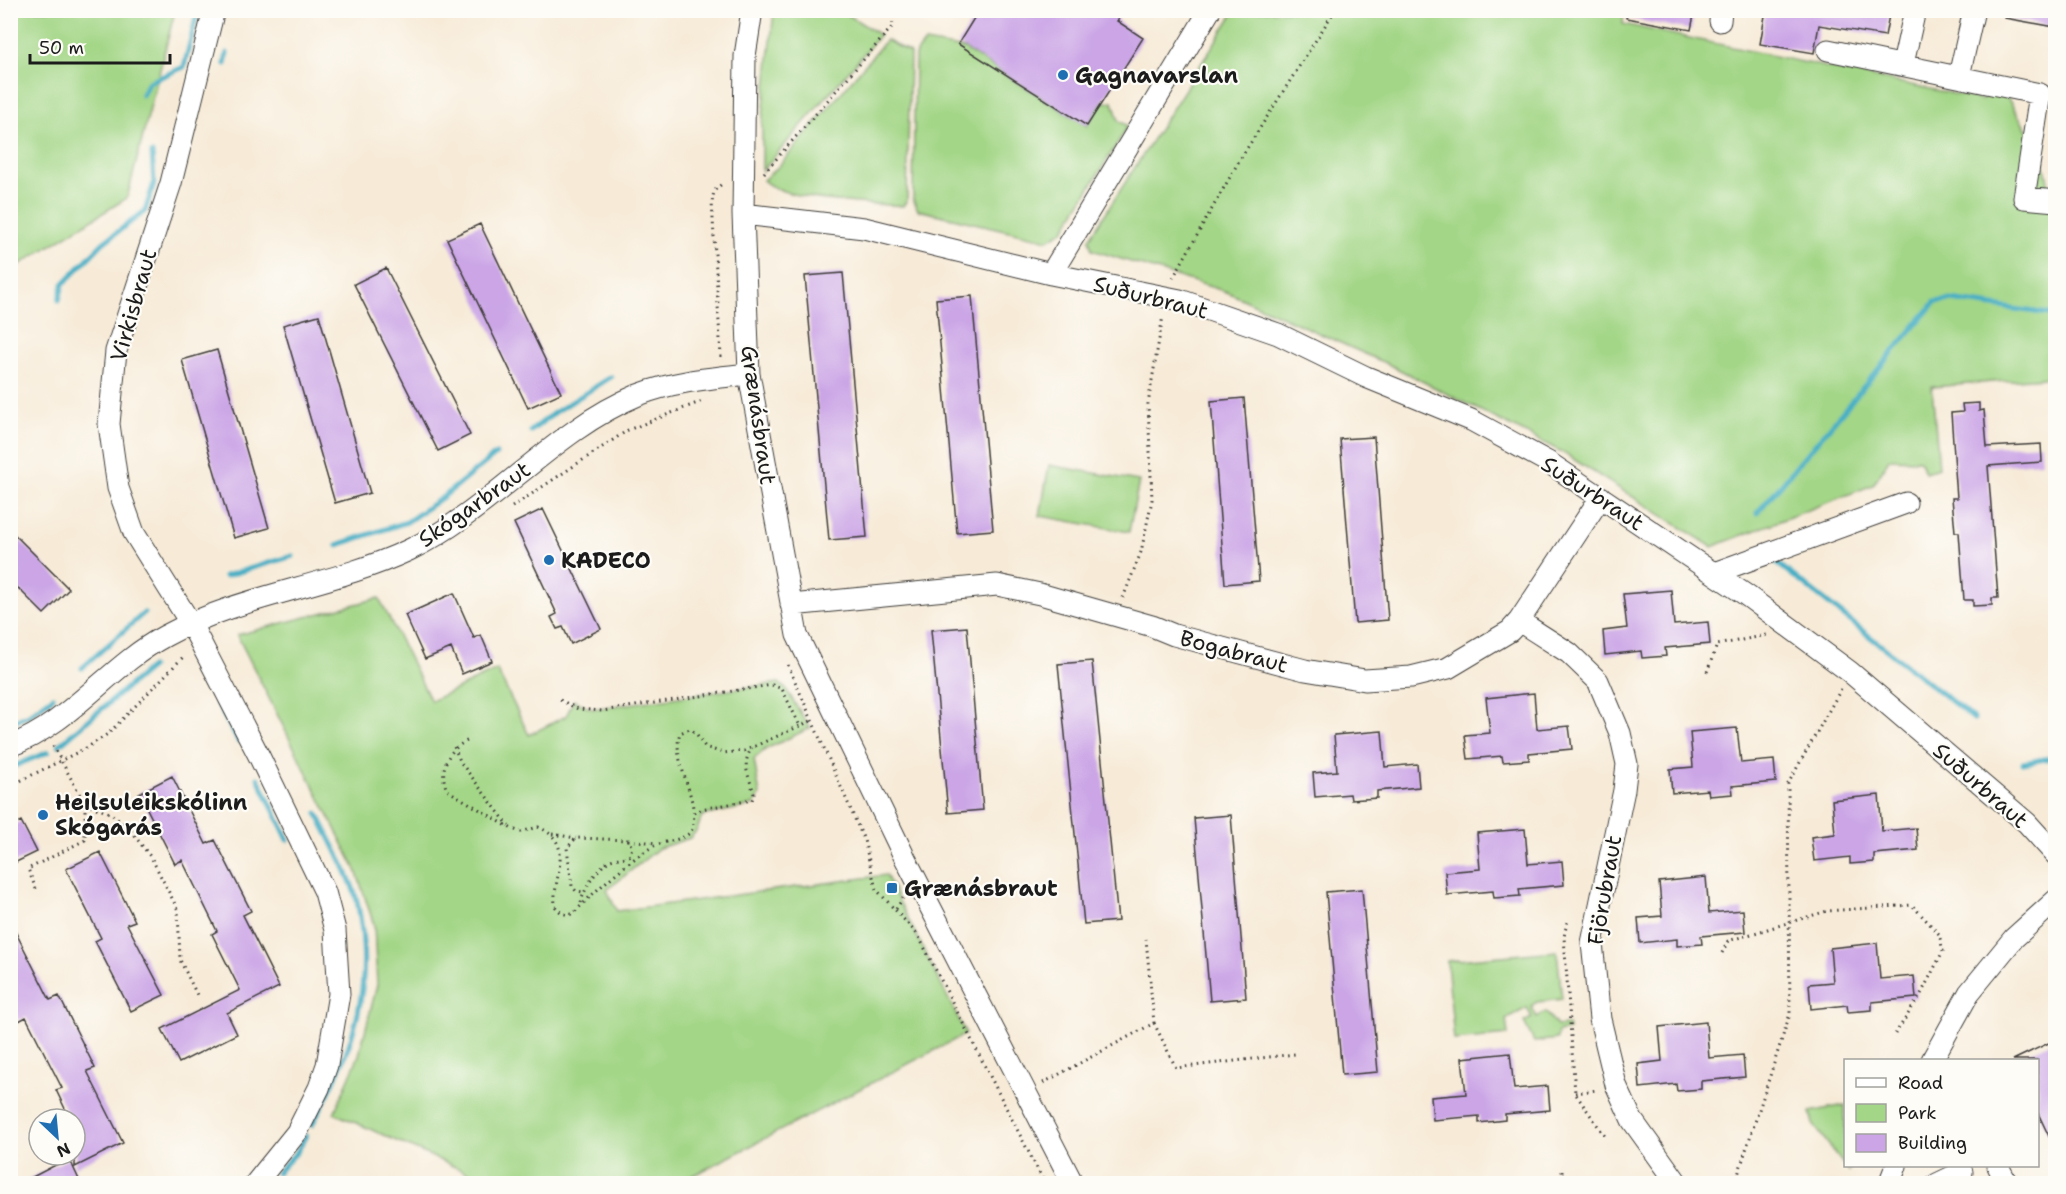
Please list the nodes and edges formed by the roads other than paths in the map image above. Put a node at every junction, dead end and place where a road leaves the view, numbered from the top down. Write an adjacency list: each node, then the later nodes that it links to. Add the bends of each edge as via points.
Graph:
1 (214, 10): 18 (street, Virkisbraut, via 171,183 116,351 109,424 118,488 134,533)
2 (752, 10): 10 (street, Grænásbraut, via 745,56)
3 (1210, 10): 11 (street)
4 (1915, 10): 7 (street)
5 (1974, 10): 8 (street)
6 (1828, 50): 7 (street)
7 (1903, 64): 8 (street)
8 (1959, 76): 9 (street, via 2040,94 2024,198)
9 (2055, 201)
10 (743, 214): 11 (street, Suðurbraut, via 864,228); 12 (street, Grænásbraut)
11 (1051, 274): 13 (street, Suðurbraut, via 1180,300 1278,334 1366,377 1471,420 1548,462)
12 (749, 374): 16 (street, Grænásbraut); 18 (street, Skógarbraut, via 682,382 637,396 592,421 436,535 351,574 246,601)
13 (1601, 497): 15 (street, Suðurbraut); 17 (street, Bogabraut)
14 (1906, 503): 15 (street)
15 (1714, 573): 20 (street, Suðurbraut, via 1850,672 2027,823)
16 (791, 604): 17 (street, Bogabraut, via 997,585 1305,670 1365,680 1411,677 1448,668); 27 (street, Grænásbraut, via 797,635 823,691)
17 (1520, 621): 28 (street, Fjörubraut, via 1569,653 1598,681 1620,733 1627,764 1624,790 1592,943 1600,1019 1616,1085 1628,1112)
18 (195, 632): 19 (street, Skógarbraut, via 142,650 56,721); 26 (street, via 325,892 337,938 339,994 327,1065 297,1132)
19 (10, 746)
20 (2055, 855)
21 (2055, 900): 22 (street, via 2014,938 1969,993)
22 (1933, 1059)
23 (1896, 1167): 29 (street)
24 (1998, 1167): 31 (street)
25 (1962, 1168): 30 (street)
26 (255, 1184)
27 (1073, 1184)
28 (1678, 1184)
29 (1889, 1184)
30 (1937, 1184)
31 (2007, 1184)

